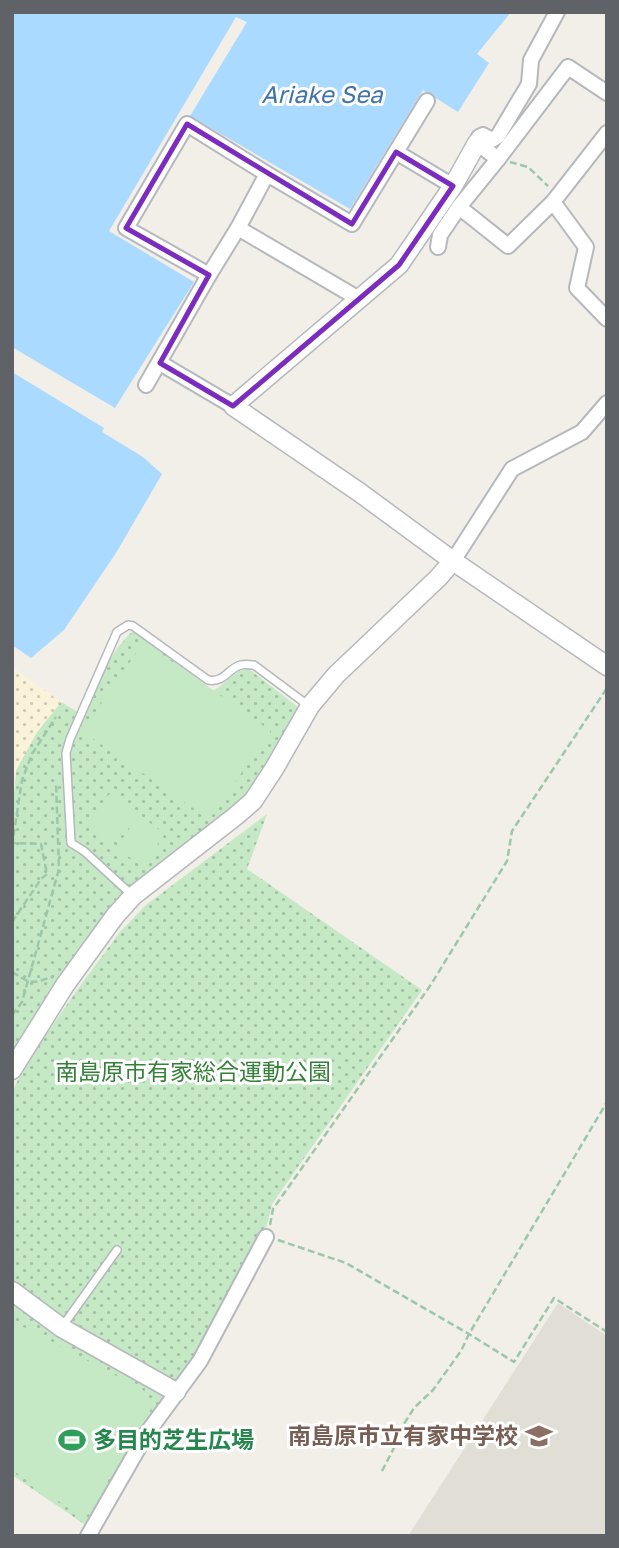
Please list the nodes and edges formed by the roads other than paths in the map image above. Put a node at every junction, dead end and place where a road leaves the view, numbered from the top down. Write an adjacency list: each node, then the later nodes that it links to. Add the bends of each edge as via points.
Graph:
1 (557, 12): 5 (street, via 531,60 530,84 498,136 483,135)
2 (607, 93): 7 (street, via 568,67)
3 (427, 101): 6 (street)
4 (607, 132): 10 (street)
5 (477, 142): 7 (street); 9 (street)
6 (396, 152): 8 (street, via 352,224); 9 (street)
7 (498, 159): 11 (street)
8 (267, 174): 12 (street); 14 (street, via 187,124 126,228)
9 (453, 186): 15 (street, via 399,265)
10 (555, 199): 11 (street, via 508,246); 16 (street, via 586,247 577,288)
11 (459, 207): 13 (street, via 440,234)
12 (238, 228): 14 (street); 15 (street)
13 (438, 247)
14 (209, 275): 17 (street)
15 (359, 299): 20 (street)
16 (607, 319)
17 (160, 363): 18 (street); 20 (street)
18 (146, 385)
19 (607, 403): 21 (street, via 582,432 512,469)
20 (233, 406): 21 (street)
21 (453, 561): 22 (street); 23 (street)
22 (607, 666)
23 (310, 706): 24 (street, via 253,801); 24 (lane, via 254,665 238,665 220,679 208,680 133,626 117,632 66,753 71,843)
24 (133, 896): 25 (street, via 65,985)
25 (12, 1069)
26 (267, 1237): 30 (street, via 200,1361)
27 (117, 1250): 29 (lane)
28 (12, 1291): 29 (street)
29 (62, 1328): 30 (street)
30 (176, 1392): 31 (street)
31 (88, 1536)

